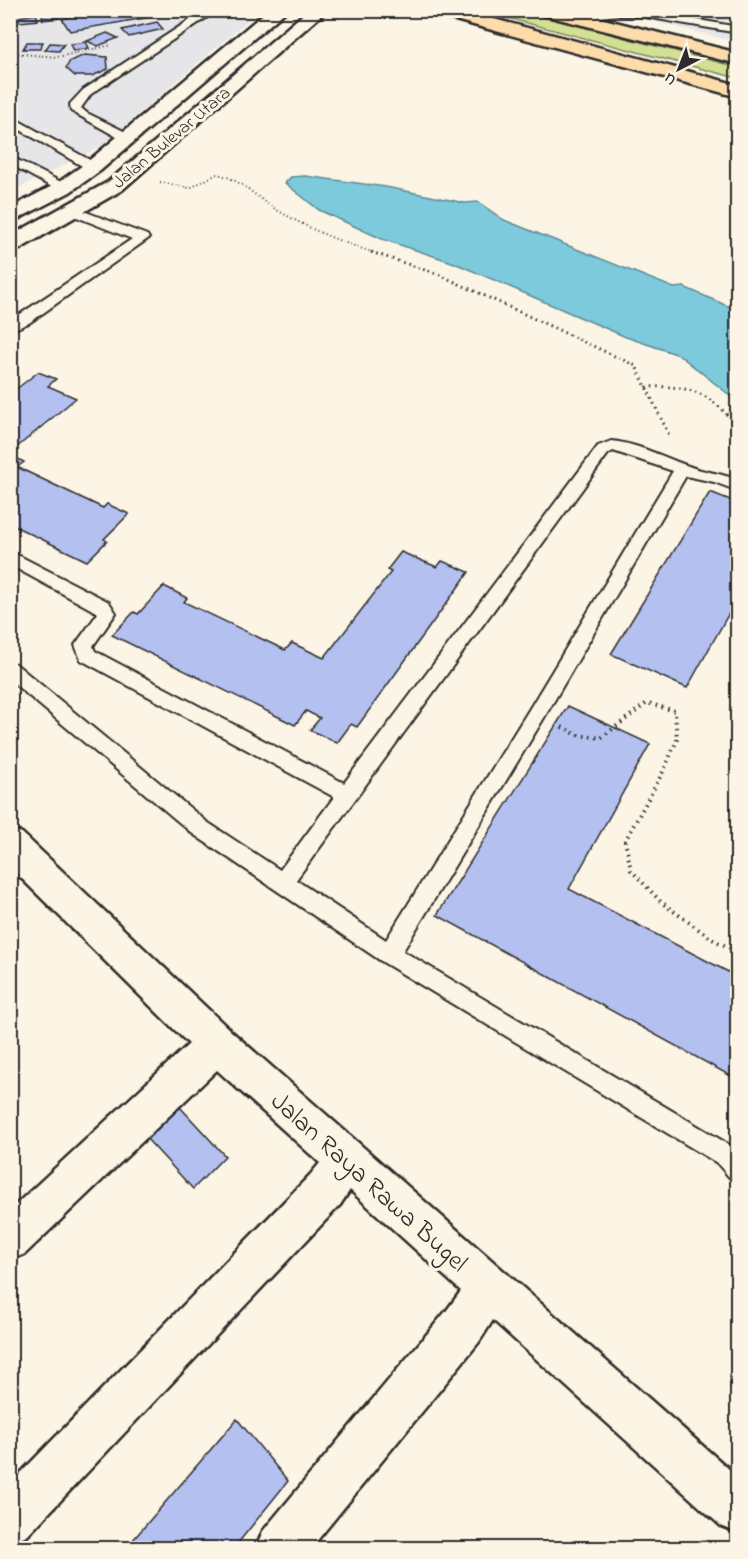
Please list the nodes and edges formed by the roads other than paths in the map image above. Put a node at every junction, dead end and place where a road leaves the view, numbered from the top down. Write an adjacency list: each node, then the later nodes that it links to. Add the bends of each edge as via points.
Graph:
1 (213, 10): 11 (lane, via 87,92 75,106 83,116)
2 (319, 10): 15 (street, Jalan Bulevar Utara, via 131,173)
3 (439, 10): 9 (main road)
4 (545, 10): 6 (main road)
5 (275, 11): 11 (street, Jalan Bulevar Utara)
6 (572, 17): 7 (lane, via 640,13); 8 (main road)
7 (738, 30)
8 (738, 59)
9 (738, 91)
10 (10, 119): 13 (lane)
11 (128, 138): 13 (street, Jalan Bulevar Utara)
12 (10, 159): 14 (lane)
13 (93, 167): 14 (street, Jalan Bulevar Utara)
14 (63, 188): 16 (street, Jalan Bulevar Utara)
15 (73, 211): 17 (street, Jalan Bulevar Utara); 18 (lane, via 142,238)
16 (10, 217)
17 (10, 245)
18 (10, 327)
19 (691, 472): 20 (lane); 23 (lane, via 622,447 603,450); 26 (lane)
20 (738, 486)
21 (10, 557): 23 (lane, via 103,607 107,614 84,645 87,655)
22 (10, 669): 25 (lane, via 200,828)
23 (348, 795): 25 (lane)
24 (10, 844): 27 (street, Jalan Raya Rawa Bugel)
25 (282, 883): 26 (lane)
26 (389, 954): 29 (lane, via 725,1155)
27 (217, 1044): 28 (street, Jalan Raya Rawa Bugel); 30 (street)
28 (347, 1161): 31 (street, Jalan Raya Rawa Bugel); 33 (street, via 325,1190)
29 (738, 1168)
30 (10, 1239)
31 (490, 1287): 32 (street, Jalan Raya Rawa Bugel); 34 (street, via 463,1326)
32 (738, 1509)
33 (10, 1520)
34 (280, 1548)

